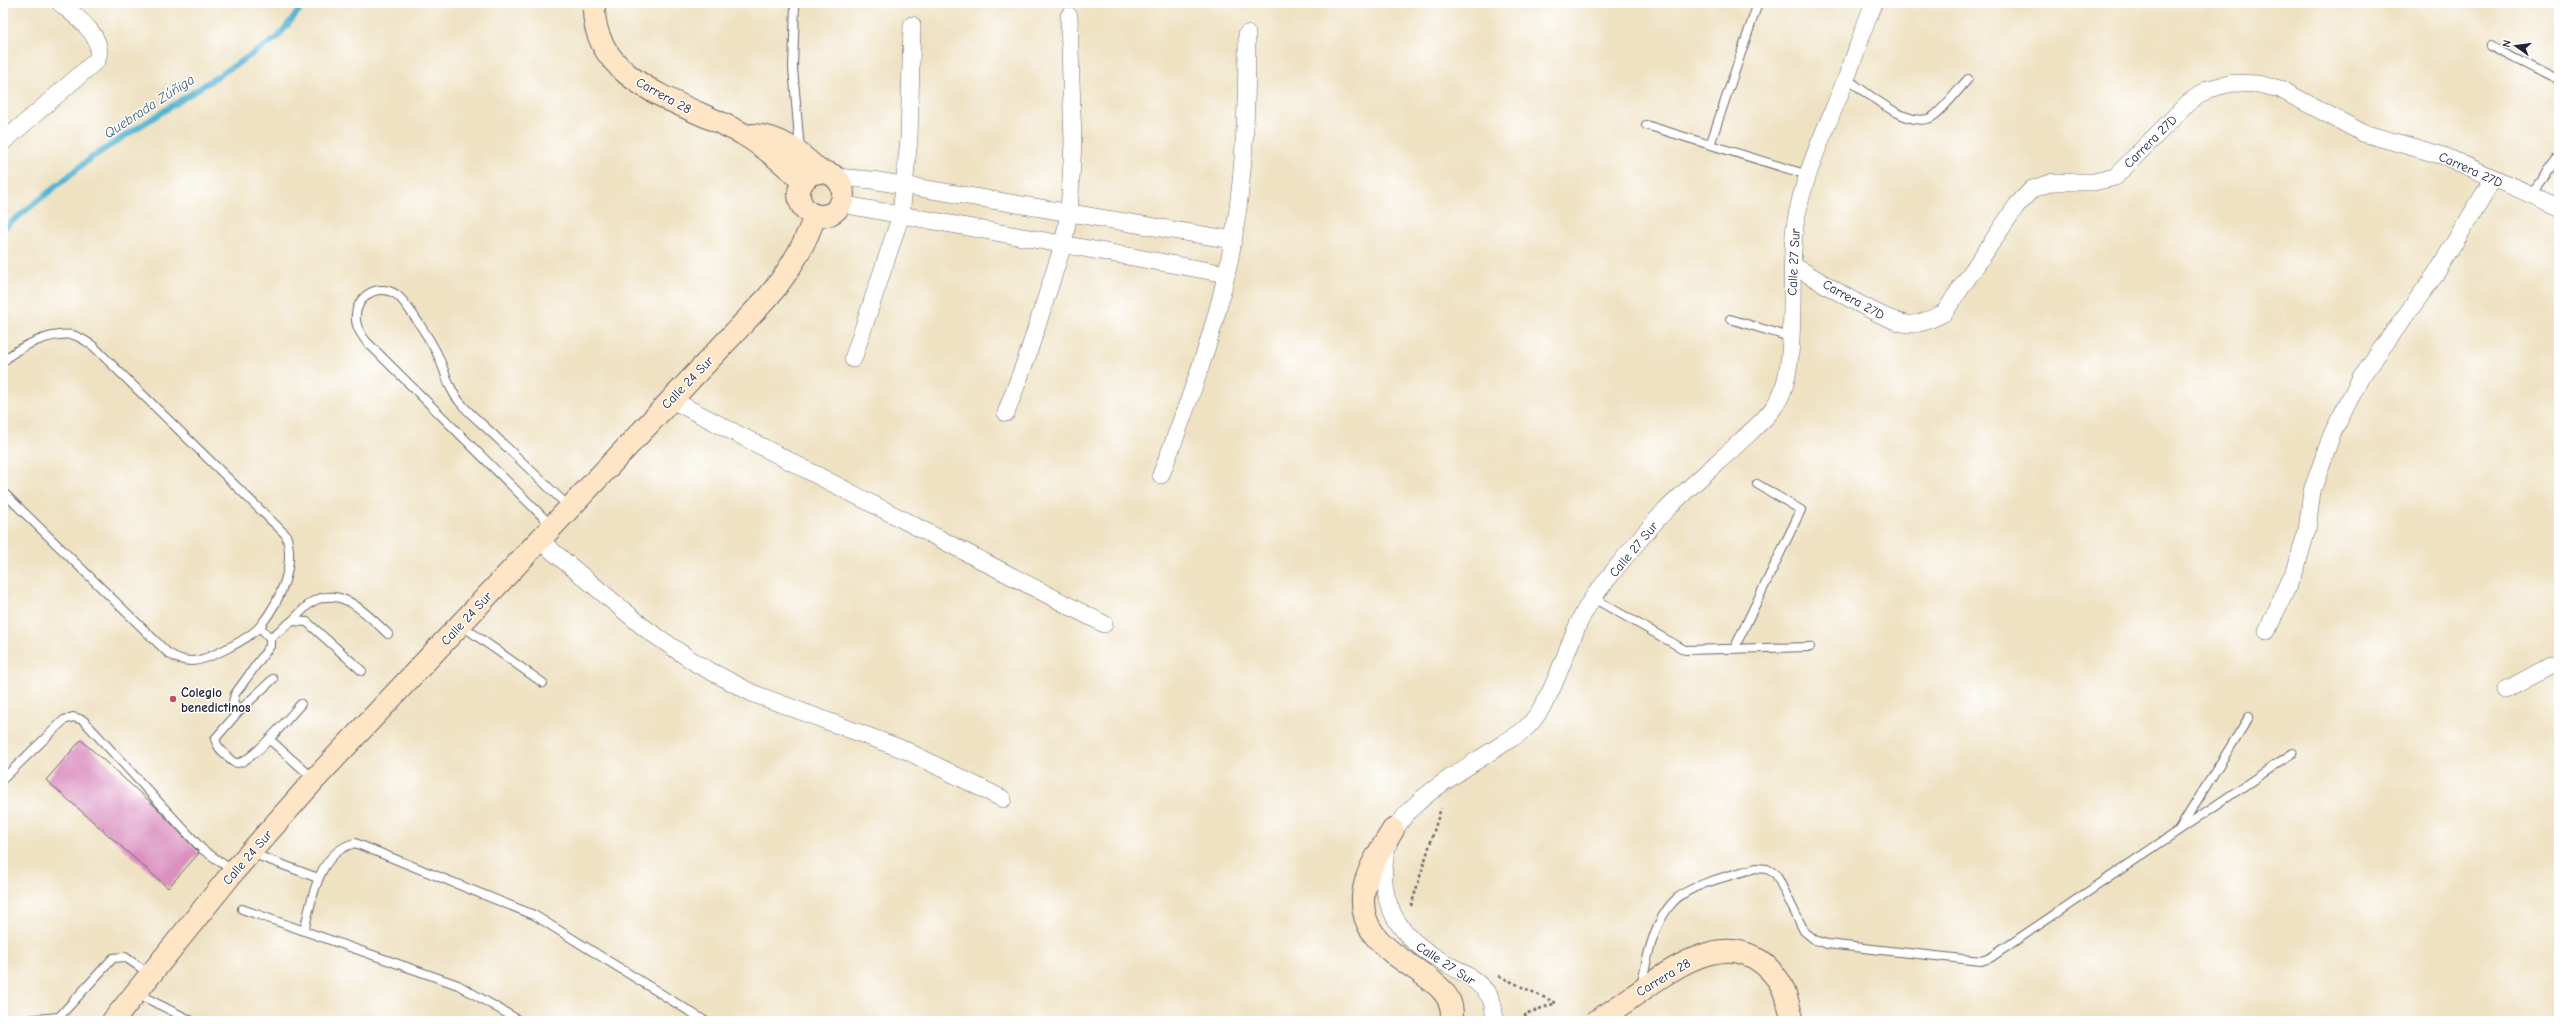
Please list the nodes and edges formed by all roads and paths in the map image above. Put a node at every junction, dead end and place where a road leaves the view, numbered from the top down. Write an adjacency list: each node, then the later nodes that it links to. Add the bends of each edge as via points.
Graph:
1 (594, 3): 14 (street, Carrera 28, via 598,40 611,58 635,80 661,96)
2 (795, 3): 17 (lane, via 793,68)
3 (1758, 3): 16 (lane)
4 (1874, 3): 10 (street, Calle 27 Sur)
5 (71, 7): 15 (street, via 94,36 99,54 97,60)
6 (1069, 16): 26 (street, via 1073,143)
7 (912, 25): 22 (street, via 910,132)
8 (1247, 34): 29 (street, via 1246,120)
9 (2490, 46): 12 (lane)
10 (1846, 78): 11 (lane, via 1906,118 1920,122 1934,116); 19 (street, Calle 27 Sur)
11 (1968, 79)
12 (2559, 81)
13 (1646, 125): 16 (lane)
14 (742, 134): 17 (street, Carrera 28, via 772,138); 20 (street, Carrera 28, via 779,160)
15 (3, 142)
16 (1710, 145): 19 (lane)
17 (800, 153): 20 (street, Carrera 28)
18 (2559, 156): 23 (lane)
19 (1808, 175): 31 (street, Calle 27 Sur, via 1795,225)
20 (819, 177): 22 (street); 24 (street, via 842,185); 28 (street, via 798,195 809,213)
21 (2493, 179): 23 (street, Carrera 27D); 31 (street, Carrera 27D, via 2444,156 2363,133 2280,89 2258,84 2233,83 2208,89 2188,102 2115,177 2094,182 2053,182 2032,189 2017,205 1944,313 1925,321 1909,324 1886,318); 49 (street, via 2435,275 2361,377 2332,434 2312,491 2307,530 2296,568)
22 (904, 186): 26 (street); 27 (street)
23 (2530, 195): 25 (street, Carrera 27D)
24 (841, 204): 27 (street); 28 (street, via 830,215)
25 (2559, 207)
26 (1069, 213): 29 (street); 30 (street)
27 (901, 214): 30 (street); 35 (street)
28 (816, 216): 37 (street, Calle 24 Sur, via 804,246 788,273)
29 (1233, 240): 32 (street)
30 (1063, 245): 32 (street); 38 (street, via 1027,357)
31 (1792, 265): 34 (street, Calle 27 Sur)
32 (1226, 274): 39 (street, via 1216,318 1192,395)
33 (1730, 318): 34 (lane)
34 (1790, 337): 44 (street, Calle 27 Sur, via 1780,398 1765,418 1664,513)
35 (853, 359)
36 (3, 362): 48 (lane, via 10,354 54,335 75,336 92,345 286,536 291,551 289,567 278,598)
37 (670, 400): 42 (street, Calle 24 Sur); 46 (street)
38 (1006, 412)
39 (1161, 475)
40 (1757, 484): 53 (lane, via 1801,510)
41 (3, 492): 48 (lane, via 168,653 179,660 193,661 226,650)
42 (569, 507): 43 (street, Calle 24 Sur); 43 (lane, via 459,401 446,380 436,351 410,309 397,295 384,289 371,290 362,298 357,314 358,328 366,341)
43 (546, 533): 47 (street, Calle 24 Sur); 66 (street, via 646,629 697,664 752,693 905,750)
44 (1593, 598): 53 (lane, via 1685,650); 68 (street, Calle 27 Sur, via 1571,638 1539,712 1526,728 1425,796 1405,814)
45 (292, 621): 50 (lane, via 312,602 329,595 354,603); 51 (lane); 55 (lane, via 306,622)
46 (1104, 624)
47 (460, 625): 57 (lane); 65 (street, Calle 24 Sur)
48 (260, 627): 51 (lane)
49 (2267, 631)
50 (388, 634)
51 (270, 638): 60 (lane, via 270,646 235,694 233,702)
52 (1810, 648): 53 (lane)
53 (1734, 649)
54 (2559, 665): 58 (street, via 2552,665)
55 (362, 671)
56 (273, 679): 60 (lane)
57 (543, 683)
58 (2506, 690)
59 (301, 704): 62 (lane)
60 (239, 711): 62 (lane, via 216,739 217,745 232,762 246,760)
61 (2249, 717): 69 (lane)
62 (269, 739): 65 (lane)
63 (2293, 753): 69 (lane)
64 (3, 779): 71 (lane, via 64,720 73,717 83,720 202,849)
65 (315, 780): 70 (street, Calle 24 Sur)
66 (1003, 799)
67 (1443, 802): 74 (path, via 1411,904)
68 (1393, 830): 85 (street, via 1366,881 1363,896 1365,915 1388,952 1441,986 1449,1002); 86 (street, Calle 27 Sur, via 1386,853 1384,878 1386,898 1394,918 1408,938 1423,950 1462,972 1483,988 1491,999)
69 (2178, 831): 77 (lane, via 1990,958 1981,961 1827,944 1815,940 1804,931 1776,874 1767,869 1756,868 1691,890 1674,900 1664,913 1652,944)
70 (250, 852): 71 (street, Calle 24 Sur); 72 (lane)
71 (234, 871): 76 (street, Calle 24 Sur)
72 (318, 878): 75 (lane); 84 (lane, via 333,856 345,845 355,843 534,915)
73 (242, 909): 75 (lane)
74 (1412, 912)
75 (304, 931): 83 (lane, via 458,985)
76 (150, 974): 78 (street, Calle 24 Sur); 80 (lane, via 125,957 113,958 59,1017)
77 (1640, 990): 88 (street, Carrera 28); 89 (street, Carrera 28, via 1683,962 1710,953 1736,951 1757,958 1779,982)
78 (135, 993): 81 (street, Calle 24 Sur); 82 (lane)
79 (1534, 993): 87 (path, via 1556,1003 1525,1014)
80 (15, 1021)
81 (113, 1021)
82 (192, 1021)
83 (520, 1021)
84 (705, 1021)
85 (1451, 1021)
86 (1494, 1021)
87 (1526, 1021)
88 (1596, 1021)
89 (1793, 1021)

